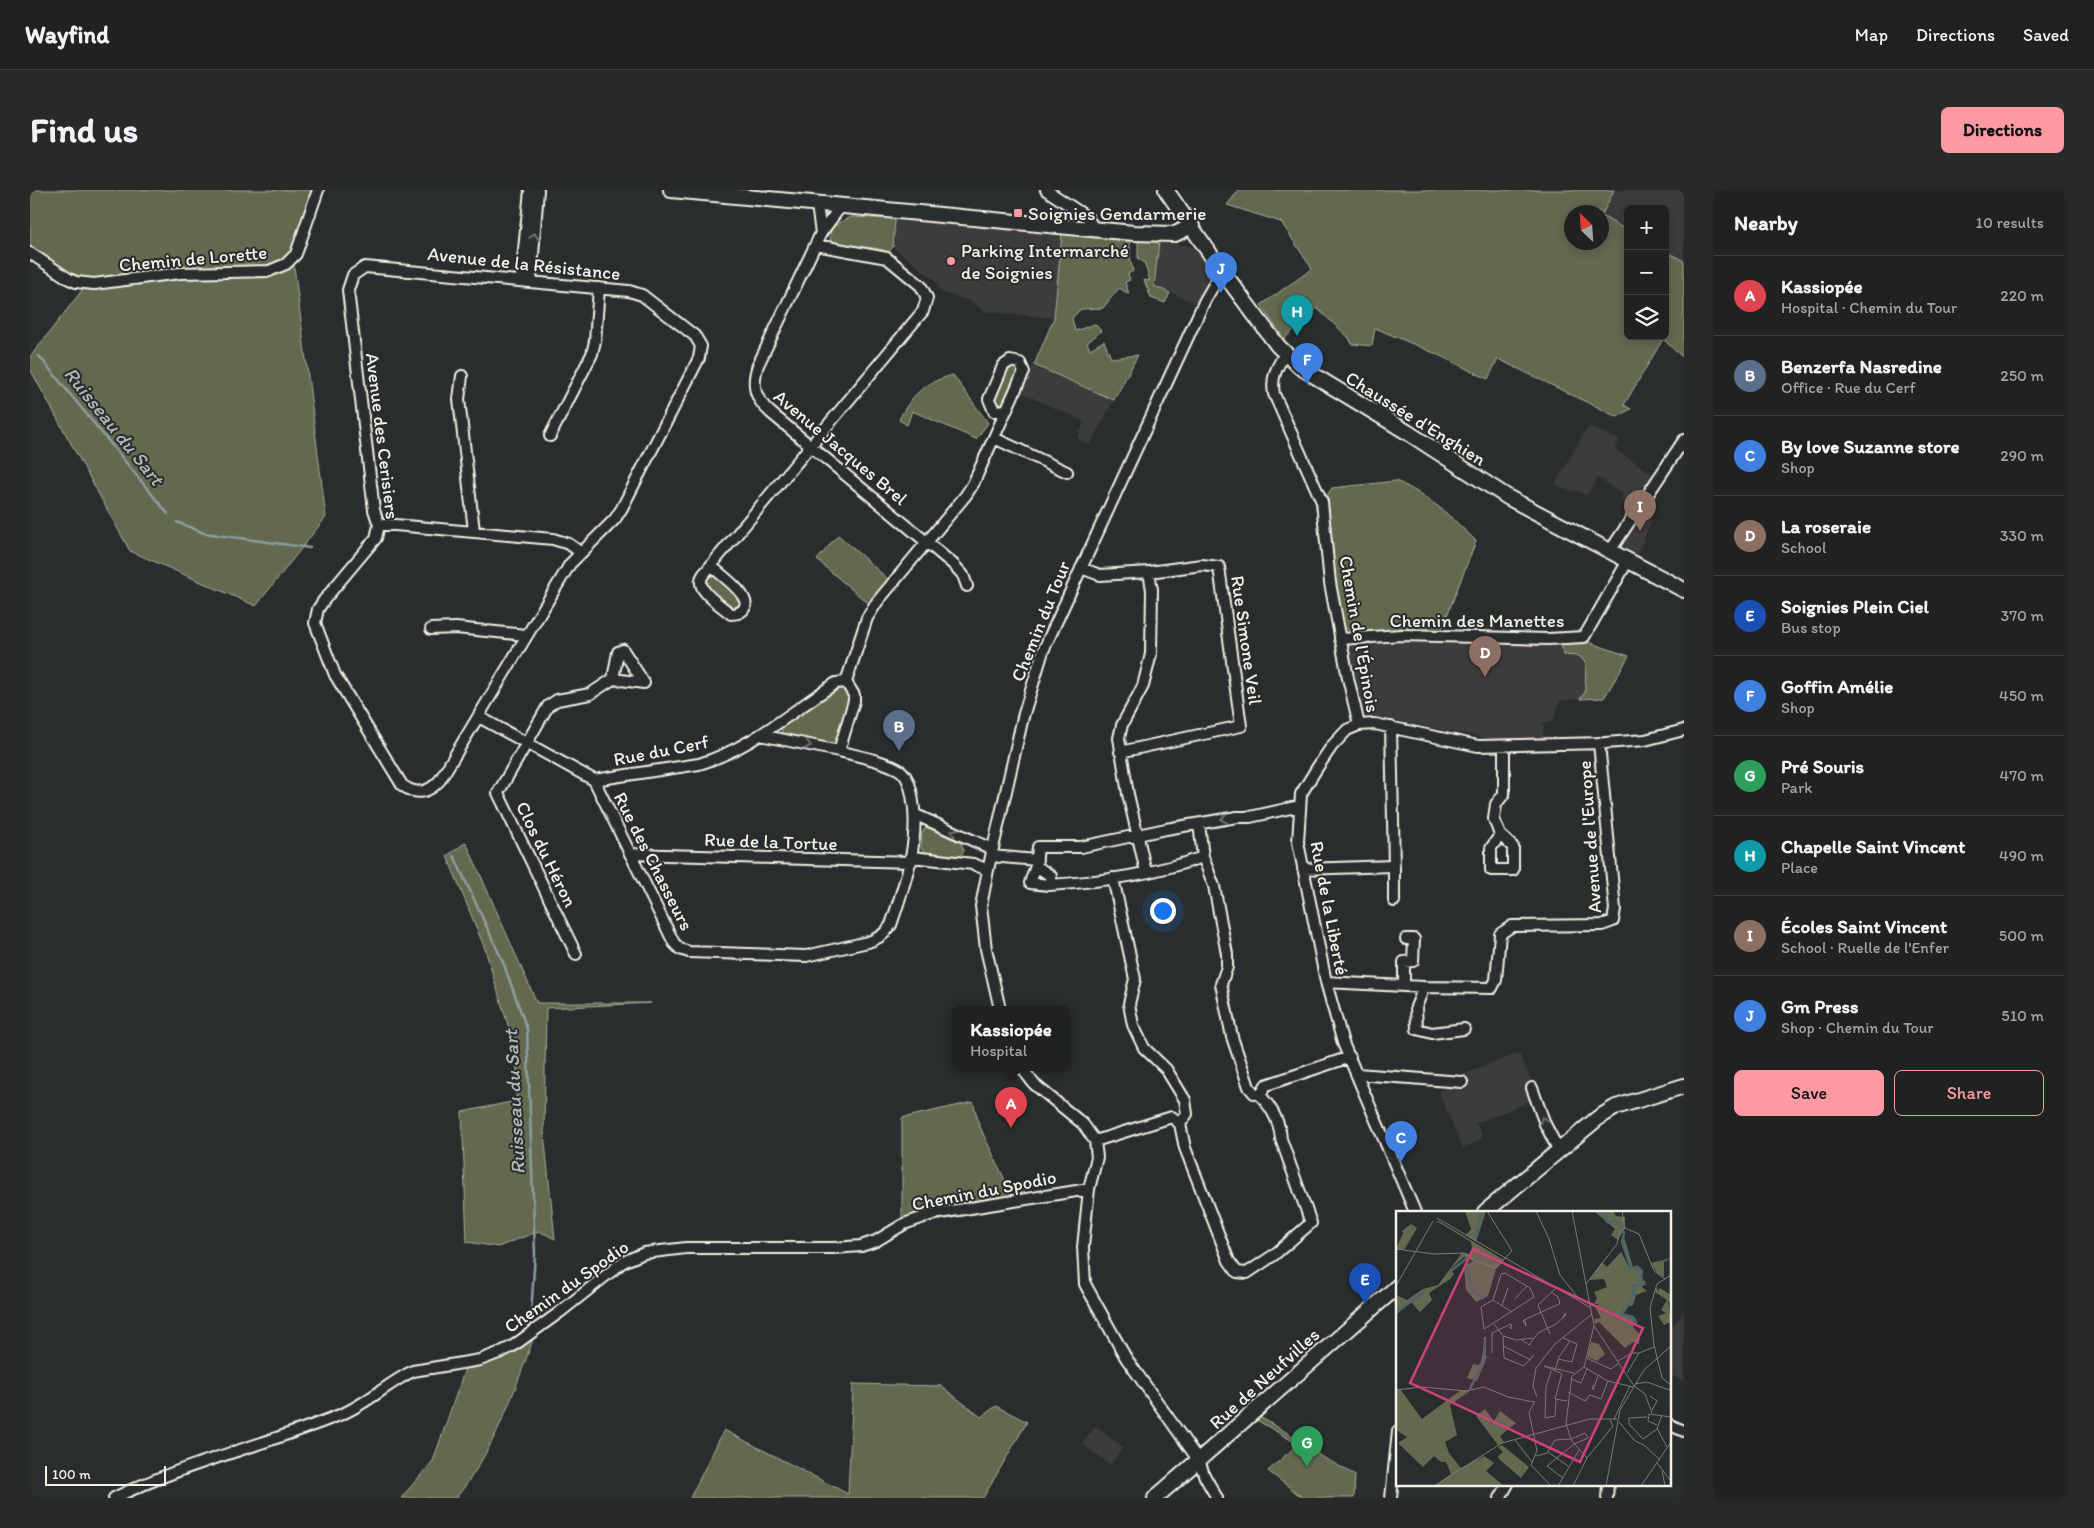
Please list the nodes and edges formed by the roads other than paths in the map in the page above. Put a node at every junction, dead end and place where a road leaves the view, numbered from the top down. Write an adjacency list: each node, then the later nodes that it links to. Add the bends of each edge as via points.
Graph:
1 (318, 190): 13 (street, Chemin de Lorette, via 296,254 286,264 270,271 180,273 94,284 69,280)
2 (530, 190): 15 (street, Avenue de la Résistance)
3 (538, 190): 15 (street, Avenue de la Résistance, one-way to 3)
4 (670, 190): 7 (main road)
5 (1046, 190): 10 (street, via 1087,217)
6 (1166, 190): 9 (main road, Chaussée d'Enghien)
7 (817, 205): 8 (main road); 11 (street)
8 (841, 206): 10 (main road); 11 (street, Avenue Jacques Brel)
9 (1192, 226): 10 (main road, via 1175,234); 14 (main road, Chaussée d'Enghien)
10 (1095, 230)
11 (821, 233): 12 (street, Avenue Jacques Brel)
12 (816, 245): 24 (street, Avenue Jacques Brel, via 754,376 754,387 764,406); 24 (street, via 887,258 922,286 927,298 923,311)
13 (30, 253)
14 (1222, 271): 18 (main road, Chaussée d'Enghien); 33 (street, Chemin du Tour, via 1205,300)
15 (526, 281): 16 (street, Avenue de la Résistance); 17 (street, Avenue de la Résistance, via 365,267 353,275)
16 (599, 288): 21 (street, via 592,354); 30 (street, Avenue de la Résistance, via 642,294 695,336 701,346 699,358 622,508 615,519)
17 (348, 290): 26 (street, Avenue des Cerisiers, via 374,510)
18 (1285, 354): 29 (main road, Chaussée d'Enghien, via 1317,379 1509,498); 39 (street, Chemin de l'Épinois, via 1274,373 1274,394 1322,502 1330,583)
19 (462, 376): 27 (street, via 459,399)
20 (1007, 410): 20 (street, via 994,411 989,399 1002,366 1010,361 1020,363 1024,372); 22 (street)
21 (550, 436)
22 (994, 438): 25 (street); 28 (street, via 966,495)
23 (1684, 440): 29 (street)
24 (812, 446): 28 (street, Avenue Jacques Brel); 32 (street)
25 (1067, 472)
26 (379, 525): 27 (street); 42 (street, Avenue des Cerisiers, via 376,538 324,600 316,615 317,632 335,675 408,790 417,792 434,787)
27 (474, 531): 30 (street, via 553,539)
28 (926, 542): 35 (street, Avenue Jacques Brel, via 954,565); 41 (street, via 867,618)
29 (1610, 551): 31 (main road, Chaussée d'Enghien)
30 (580, 552): 38 (street, via 561,576)
31 (1629, 559): 36 (main road, Chaussée d'Enghien); 39 (street, Chemin des Manettes, via 1584,637 1402,635)
32 (711, 566): 32 (street, via 700,580 700,586 732,614 742,611 746,606 742,594)
33 (1080, 568): 34 (street, via 1100,575); 58 (street, Chemin du Tour, via 1033,680)
34 (1149, 572): 51 (street, via 1152,590 1151,654 1143,686 1122,725); 51 (street, Rue Simone Veil, via 1202,565 1219,567 1240,726)
35 (967, 586)
36 (1684, 590)
37 (431, 629): 38 (street, via 456,628)
38 (526, 635): 42 (street)
39 (1340, 639): 43 (street, Chemin de l'Épinois)
40 (613, 679): 48 (street, via 590,694 552,702)
41 (846, 682): 46 (street, Rue du Cerf, via 836,683); 50 (street, via 854,701)
42 (479, 717): 48 (street, Rue des Chasseurs)
43 (1359, 725): 44 (street, Chemin de l'Épinois); 53 (street, Rue de la Liberté, via 1347,730 1332,746 1301,794)
44 (1391, 727): 49 (street, Chemin de l'Épinois, via 1478,746); 63 (street)
45 (1684, 730): 47 (street, Chemin de l'Épinois, via 1645,740)
46 (760, 735): 50 (street, one-way to 50); 52 (street, Rue du Cerf, via 699,764)
47 (1599, 743): 49 (street, Chemin de l'Épinois); 74 (street, Avenue de l'Europe, via 1615,909 1613,921 1602,925 1512,926 1500,934 1496,980 1492,988)
48 (526, 744): 52 (street, Rue des Chasseurs); 71 (street, Clos du Héron, via 498,793)
49 (1504, 746): 57 (street, via 1504,794 1496,804 1494,818)
50 (839, 751): 54 (street, via 901,772 908,781)
51 (1120, 752): 56 (street)
52 (594, 780): 59 (street, Rue des Chasseurs)
53 (1300, 806): 55 (street, one-way to 55, via 1250,818); 64 (street, Rue de la Liberté, via 1298,842)
54 (916, 815): 58 (street, one-way to 54); 61 (street)
55 (1199, 824): 56 (street); 60 (street)
56 (1138, 835): 62 (street, via 1080,847 1038,847); 66 (street)
57 (1500, 835)
58 (991, 852): 62 (street); 65 (street, Chemin du Tour)
59 (630, 854): 61 (street, Rue de la Tortue); 61 (street, Rue des Chasseurs, via 674,943 680,949 806,956 878,939 891,925)
60 (1203, 857): 66 (street); 83 (street, via 1214,886 1227,954 1227,967 1221,984 1232,1037 1249,1087)
61 (912, 860): 65 (street, Rue de la Tortue, via 973,864)
62 (1036, 863): 68 (street, via 1051,876); 68 (street, via 1030,883)
63 (1394, 866): 64 (street); 69 (street)
64 (1303, 868): 72 (street, Rue de la Liberté)
65 (988, 870): 75 (street, Chemin du Tour, via 981,906 982,928)
66 (1146, 872): 67 (street)
67 (1113, 878): 68 (street); 84 (street, via 1135,979 1129,1004 1133,1025 1144,1048 1166,1069 1185,1100 1187,1114)
68 (1049, 885)
69 (1394, 902)
70 (1406, 939): 73 (street, via 1414,939 1413,961 1404,962)
71 (576, 954)
72 (1326, 982): 73 (street, Avenue de l'Europe); 77 (street, Rue de la Liberté)
73 (1404, 985): 74 (street, Avenue de l'Europe)
74 (1424, 987): 76 (street, via 1416,1007 1417,1029 1432,1033)
75 (999, 1006)
76 (1464, 1029)
77 (1350, 1057): 79 (street, Rue de la Liberté); 83 (street, via 1266,1085)
78 (1024, 1071): 85 (street, via 1034,1084 1083,1124)
79 (1357, 1074): 80 (street); 88 (street, Rue de la Liberté)
80 (1462, 1082)
81 (1684, 1086): 86 (main road, via 1616,1107)
82 (1532, 1088): 86 (street, one-way to 82)
83 (1257, 1094): 84 (street, via 1268,1103 1276,1118 1311,1224 1247,1273 1237,1272 1229,1261 1185,1148)
84 (1180, 1124): 85 (street, via 1172,1117)
85 (1095, 1141): 87 (street, via 1097,1157)
86 (1559, 1151): 89 (main road)
87 (1089, 1189): 94 (street, via 1083,1247 1085,1284 1126,1358); 96 (street, Chemin du Spodio, via 933,1214 904,1224 861,1246 686,1248 644,1253 623,1262 501,1352 480,1360 413,1371 342,1414 158,1478)
88 (1415, 1211)
89 (1487, 1211)
90 (1396, 1288): 94 (main road, Rue de Neufvilles)
91 (1672, 1426): 92 (street)
92 (1684, 1430)
93 (1396, 1450): 99 (street)
94 (1199, 1460): 97 (main road, Rue de Neufvilles); 98 (street)
95 (1507, 1486): 100 (street)
96 (114, 1498)
97 (1155, 1498)
98 (1217, 1498)
99 (1391, 1498)
100 (1500, 1498)

